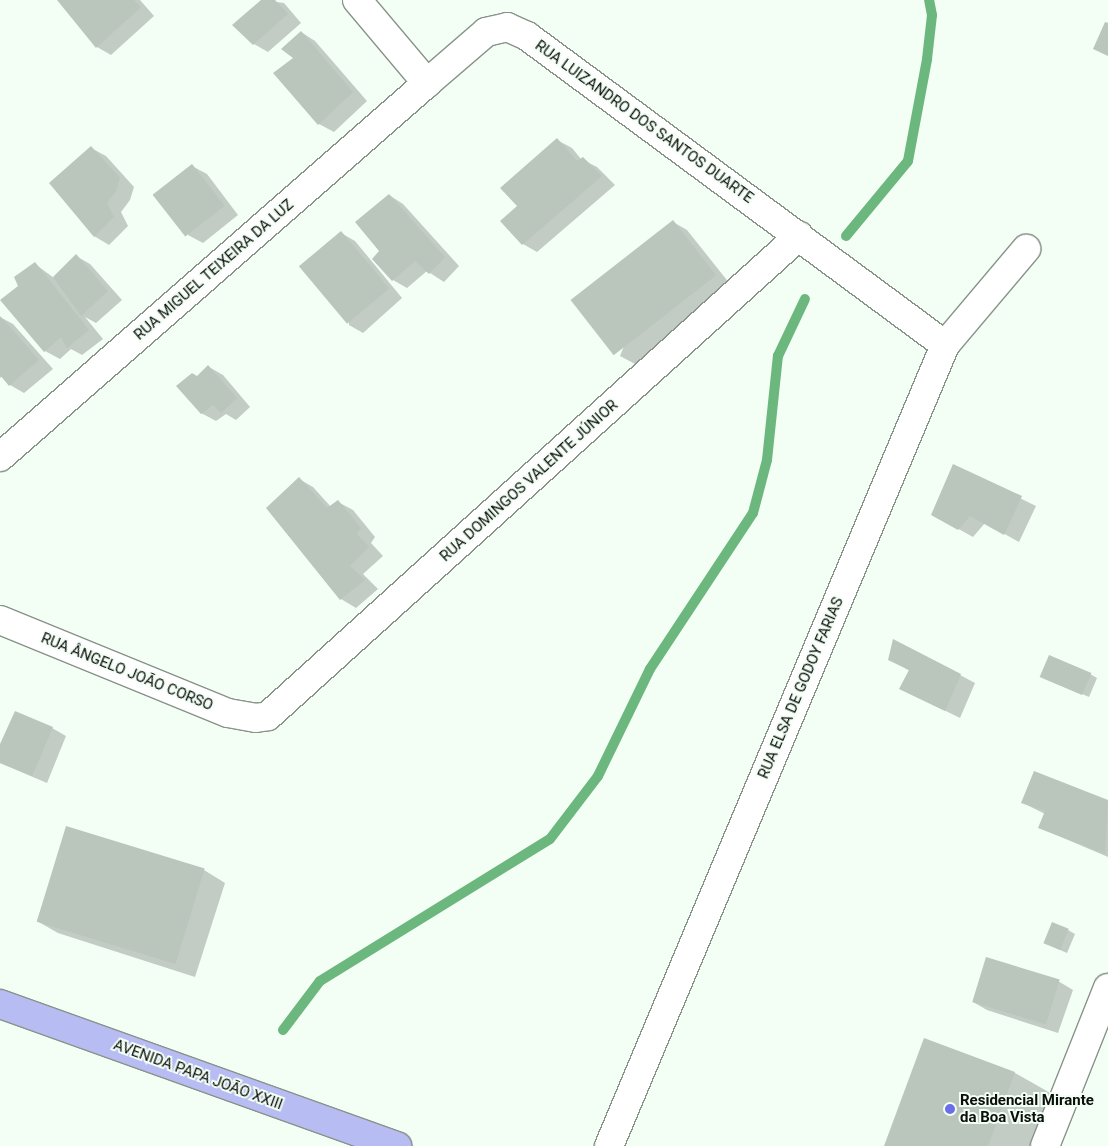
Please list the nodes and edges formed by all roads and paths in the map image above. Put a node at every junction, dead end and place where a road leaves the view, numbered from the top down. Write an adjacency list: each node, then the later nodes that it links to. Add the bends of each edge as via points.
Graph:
1 (357, 0): 2 (street)
2 (427, 83): 3 (street, RUA LUIZANDRO DOS SANTOS DUARTE, via 486,32 507,27 516,30); 6 (street, RUA MIGUEL TEIXEIRA DA LUZ)
3 (798, 236): 5 (street, RUA LUIZANDRO DOS SANTOS DUARTE); 8 (street, RUA DOMINGOS VALENTE JÚNIOR, via 286,701 268,716)
4 (1026, 249): 5 (street, RUA ELSA DE GODOY FARIAS)
5 (945, 344): 12 (street, RUA ELSA DE GODOY FARIAS)
6 (0, 457)
7 (0, 620): 8 (street, RUA ÂNGELO JOÃO CORSO, via 228,713)
8 (256, 718)
9 (1108, 988): 13 (street)
10 (0, 1004): 11 (main road, AVENIDA PAPA JOÃO XXIII)
11 (397, 1146)
12 (609, 1146)
13 (1045, 1146)

